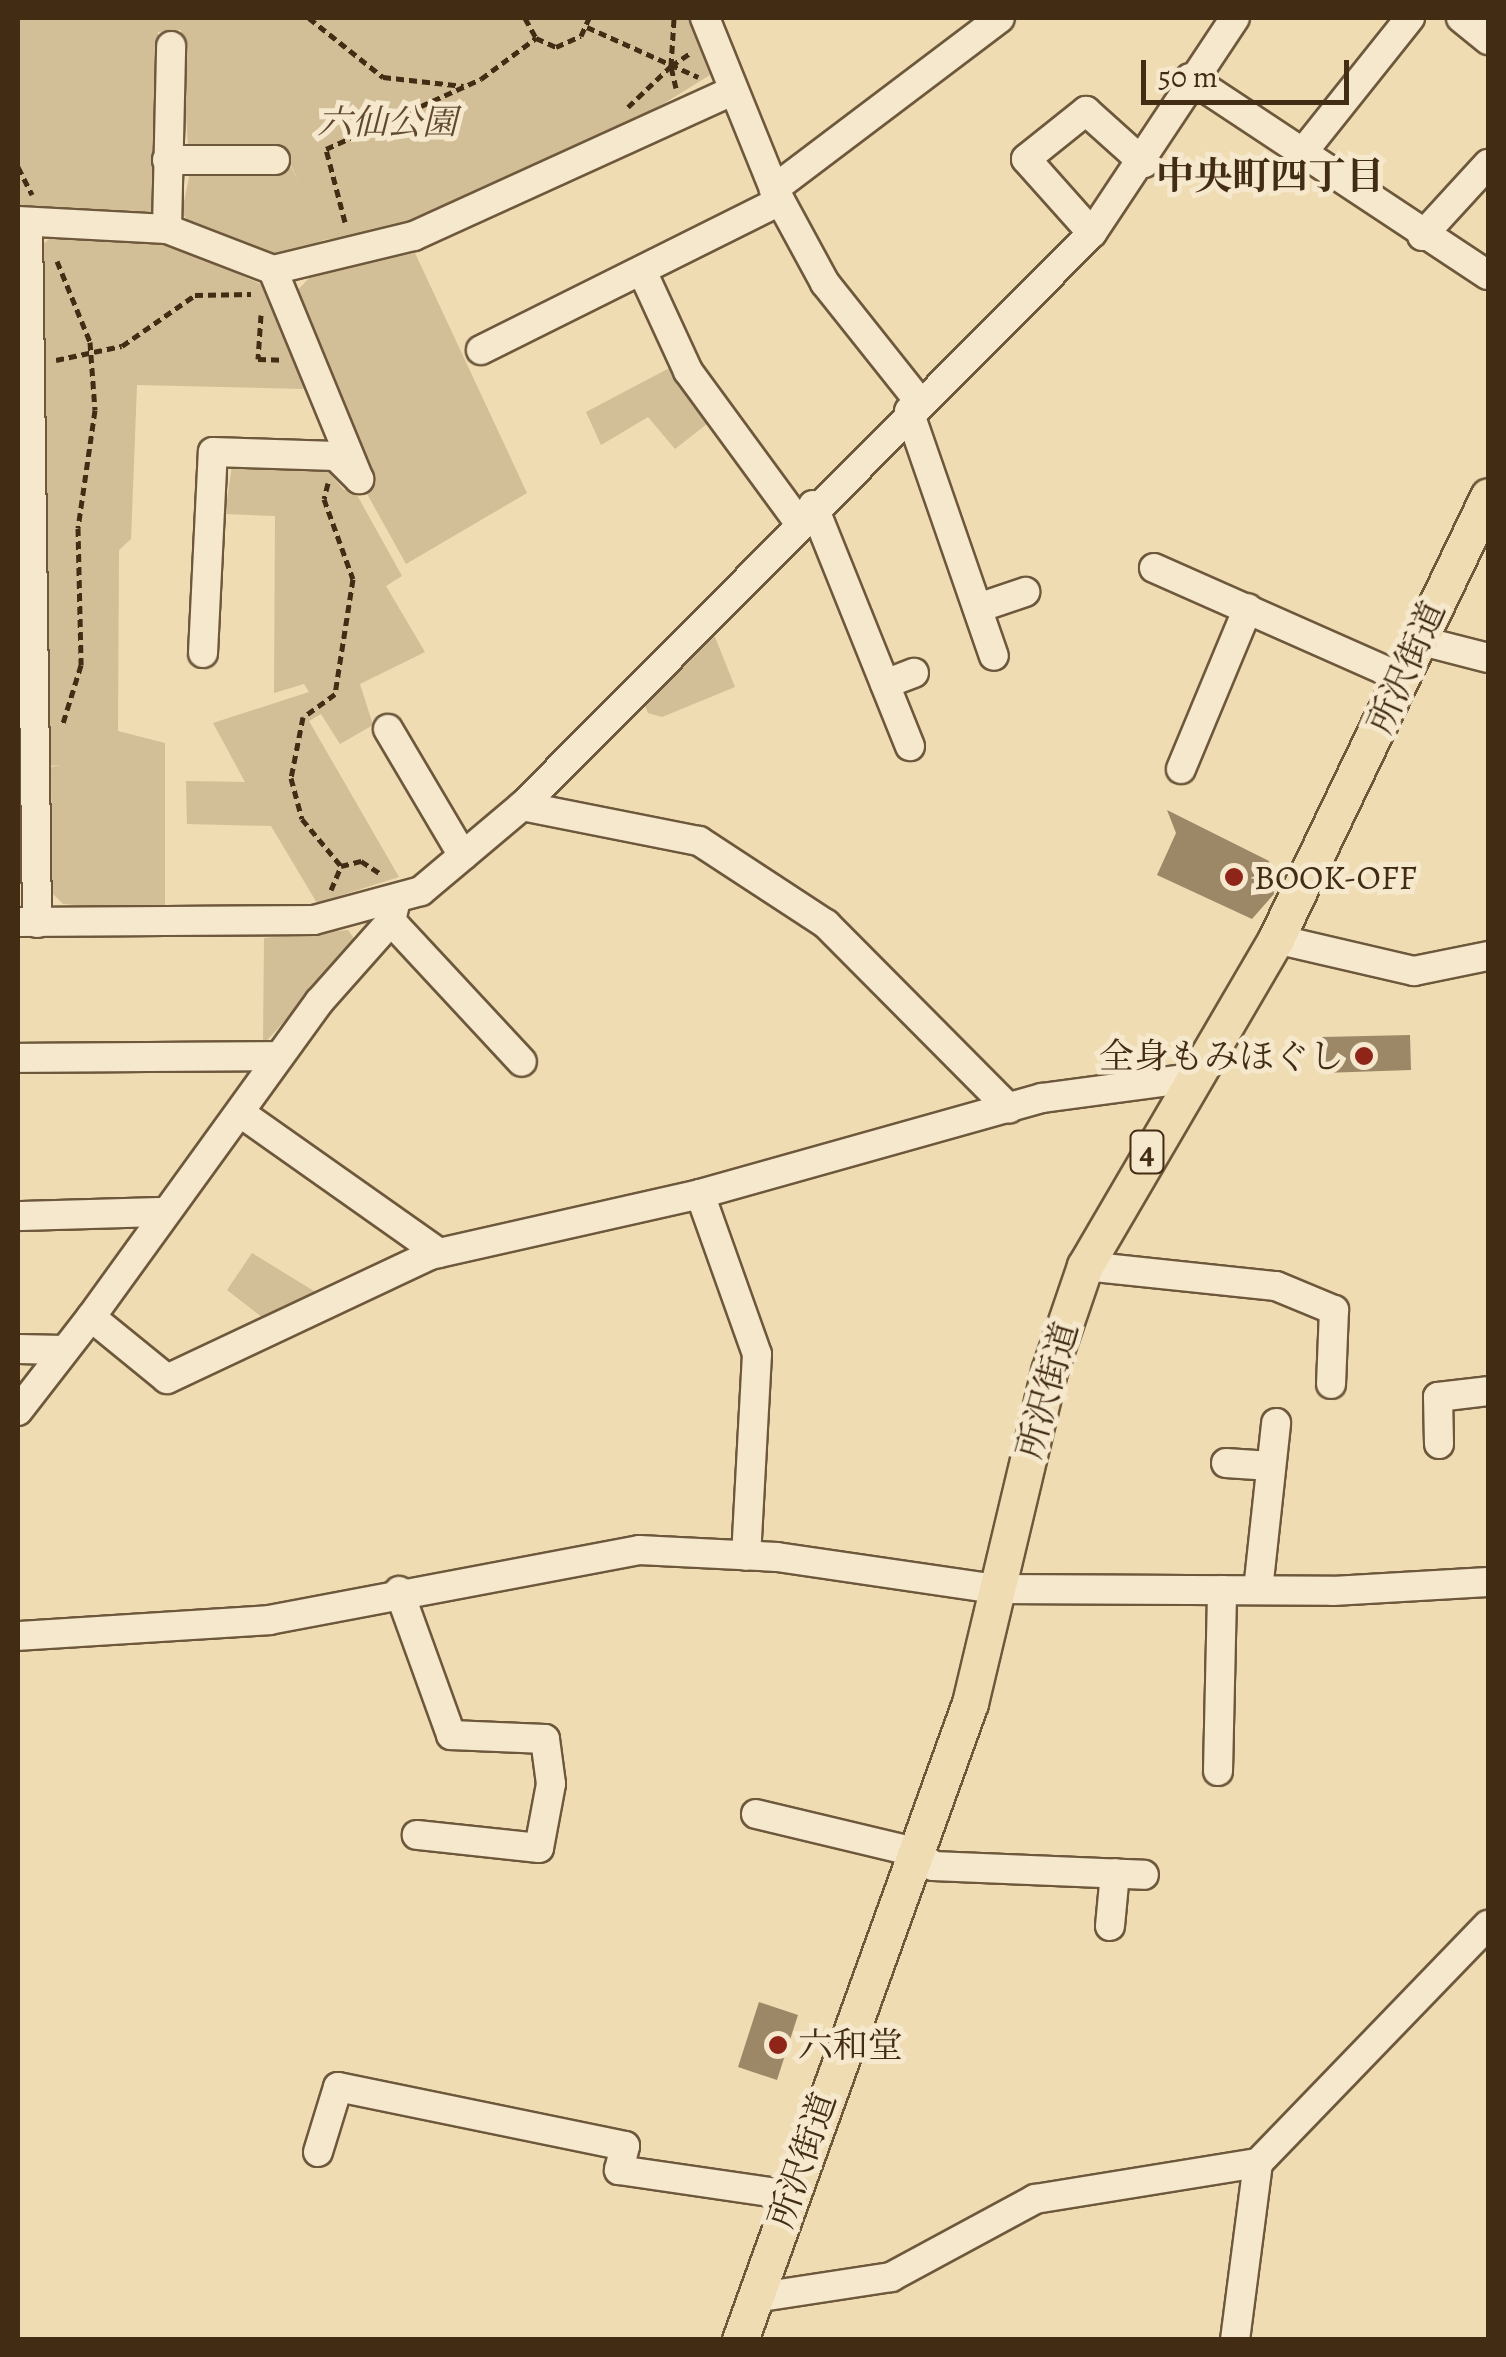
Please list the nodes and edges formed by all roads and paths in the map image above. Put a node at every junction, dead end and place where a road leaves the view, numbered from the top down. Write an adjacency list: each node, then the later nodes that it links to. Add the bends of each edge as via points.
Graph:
1 (309, 18): 16 (path, via 383,77)
2 (526, 18): 11 (path)
3 (589, 18): 10 (path)
4 (674, 18): 14 (path)
5 (705, 18): 17 (street)
6 (1000, 18): 24 (street)
7 (1410, 18): 19 (street)
8 (1461, 18): 12 (street)
9 (1219, 24): 15 (street)
10 (586, 28): 11 (path, via 565,46); 14 (path)
11 (536, 38): 16 (path)
12 (1488, 40)
13 (172, 46): 20 (street)
14 (671, 66): 17 (path); 18 (path)
15 (1190, 78): 19 (street); 22 (street)
16 (466, 86): 25 (path, via 326,150 341,222)
17 (732, 90): 24 (street); 30 (street, via 414,236)
18 (614, 122)
19 (1300, 157): 29 (street)
20 (167, 160): 21 (street); 27 (street)
21 (275, 160)
22 (1144, 163): 28 (street); 28 (street, via 1086,111 1026,159)
23 (1488, 164): 29 (street)
24 (777, 195): 31 (street); 37 (street, via 825,283)
25 (361, 221)
26 (28, 222): 27 (street); 35 (path); 36 (street)
27 (167, 229): 30 (street)
28 (1092, 233): 37 (street)
29 (1422, 236): 32 (street)
30 (273, 270): 38 (street, via 359,479)
31 (643, 273): 34 (street); 40 (street, via 688,371)
32 (1488, 275)
33 (262, 299): 35 (path, via 195,295 132,341)
34 (481, 350)
35 (92, 355): 36 (path); 53 (path, via 78,686 52,746)
36 (30, 362): 53 (street)
37 (914, 406): 40 (street); 43 (street)
38 (336, 456): 46 (street, via 213,452); 58 (path, via 324,498 353,579 335,694 302,717 291,778 302,820 341,866 377,867)
39 (1488, 496): 45 (main road, 所沢街道 / 4)
40 (805, 512): 51 (street); 56 (street)
41 (1154, 568): 44 (street)
42 (1025, 592): 43 (street)
43 (978, 608): 47 (street)
44 (1248, 608): 50 (street); 55 (street)
45 (1418, 640): 48 (street); 50 (main road, 所沢街道 / 4)
46 (203, 653)
47 (994, 656)
48 (1488, 658)
49 (914, 673): 51 (street)
50 (1402, 678): 60 (main road, 所沢街道 / 4)
51 (885, 684): 54 (street)
52 (388, 729): 57 (street)
53 (35, 746): 59 (street)
54 (910, 746)
55 (1181, 769)
56 (522, 806): 57 (street); 66 (street, via 698,841 826,924)
57 (463, 856): 58 (street)
58 (393, 911): 59 (street, via 314,920); 62 (street); 64 (street)
59 (27, 923)
60 (1276, 939): 61 (street, via 1414,971); 65 (main road, 所沢街道 / 4)
61 (1488, 956)
62 (279, 1056): 63 (street); 67 (street)
63 (18, 1058)
64 (522, 1062)
65 (1192, 1078): 66 (street); 72 (main road, 所沢街道 / 4)
66 (1009, 1108): 68 (street)
67 (242, 1114): 69 (street); 71 (street)
68 (700, 1194): 71 (street); 83 (street, via 757,1354)
69 (163, 1212): 70 (street); 73 (street)
70 (18, 1216)
71 (440, 1253): 73 (street, via 167,1380)
72 (1085, 1266): 76 (street, via 1276,1286 1334,1310); 85 (main road, 所沢街道 / 4, via 1049,1370)
73 (90, 1316): 75 (street)
74 (18, 1349): 75 (street)
75 (64, 1350): 78 (street)
76 (1331, 1384)
77 (1488, 1391): 80 (street, via 1438,1397)
78 (18, 1412)
79 (1276, 1423): 82 (street)
80 (1439, 1444)
81 (1226, 1462): 82 (street)
82 (1271, 1466): 87 (street)
83 (746, 1556): 85 (street); 88 (street, via 639,1550)
84 (1488, 1582): 87 (street)
85 (997, 1589): 86 (street); 93 (main road, 所沢街道 / 4, via 970,1703)
86 (1222, 1590): 87 (street); 90 (street)
87 (1258, 1590)
88 (400, 1591): 89 (street, via 269,1620); 92 (street, via 451,1735 544,1740 552,1784 539,1848)
89 (18, 1636)
90 (1218, 1771)
91 (756, 1814): 93 (street)
92 (417, 1835)
93 (916, 1852): 94 (street, via 933,1866); 100 (main road, 所沢街道 / 4)
94 (1115, 1873): 95 (street); 97 (street)
95 (1144, 1875)
96 (1488, 1925): 99 (street)
97 (1110, 1926)
98 (318, 2152): 100 (street, via 338,2086 624,2146 619,2170)
99 (1258, 2163): 101 (street, via 1036,2199 890,2277); 103 (street)
100 (791, 2194): 101 (main road, 所沢街道 / 4)
101 (754, 2298): 102 (main road, 所沢街道 / 4)
102 (740, 2340)
103 (1235, 2340)

